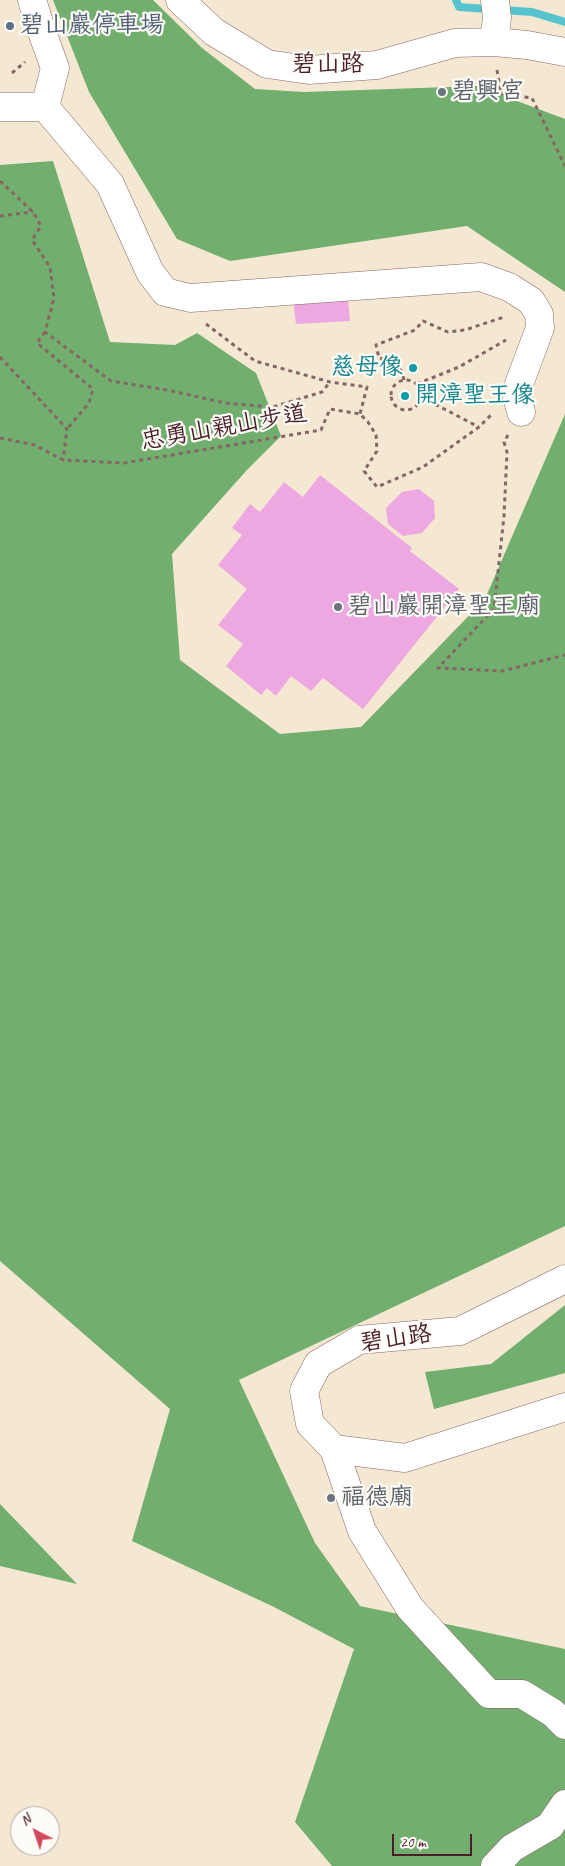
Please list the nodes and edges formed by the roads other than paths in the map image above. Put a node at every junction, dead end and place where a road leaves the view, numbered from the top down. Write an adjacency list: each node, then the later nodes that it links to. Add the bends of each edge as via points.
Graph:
1 (32, 0): 7 (street, via 55,68)
2 (180, 0): 4 (street, 碧山路, via 214,32 267,64 309,70 377,65 455,43)
3 (495, 0): 4 (street)
4 (494, 42): 5 (street, 碧山路)
5 (565, 52)
6 (0, 107): 7 (street)
7 (45, 107): 8 (street, via 110,184 150,272 165,292 190,298 481,277 509,287 531,301 539,314 540,328)
8 (508, 411)
9 (565, 1279): 11 (street, 碧山路, via 460,1331 358,1340 318,1364 304,1391 310,1424)
10 (565, 1407): 11 (street, via 405,1458)
11 (334, 1449): 12 (street, via 362,1531 410,1608 489,1694 522,1694 553,1713)
12 (565, 1725)
13 (565, 1804): 14 (street, via 550,1826 512,1848)
14 (495, 1866)

